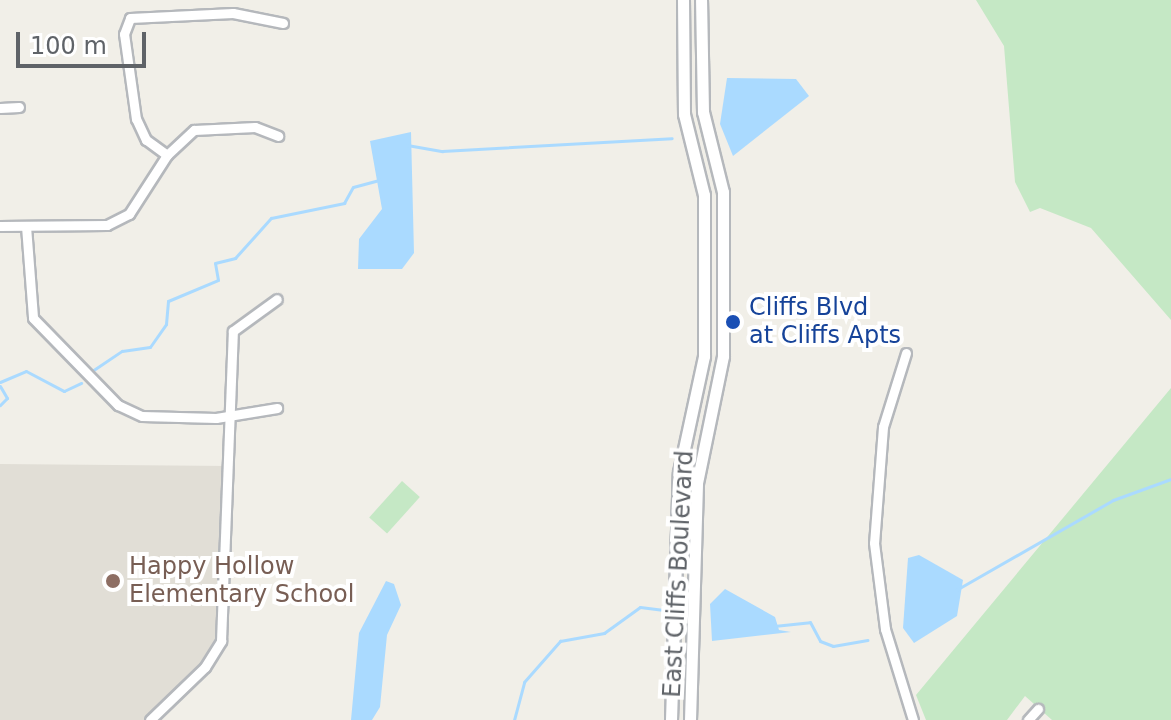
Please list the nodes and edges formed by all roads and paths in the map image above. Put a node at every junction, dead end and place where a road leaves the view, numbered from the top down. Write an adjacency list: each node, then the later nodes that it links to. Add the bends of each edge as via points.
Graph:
1 (233, 0): 4 (street)
2 (683, 0): 7 (street, East Cliffs Boulevard)
3 (701, 0): 6 (street, East Cliffs Boulevard)
4 (233, 13): 5 (street); 11 (street, via 146,12 125,25 136,119 146,140)
5 (283, 23)
6 (701, 91): 7 (street); 21 (street, East Cliffs Boulevard, via 723,192 723,356 697,483)
7 (682, 92): 20 (street, East Cliffs Boulevard, via 704,195 704,356 679,472)
8 (19, 107): 9 (street)
9 (0, 108)
10 (278, 136): 11 (street, via 255,127 210,126 182,138)
11 (167, 155): 13 (street, via 140,201 116,221)
12 (0, 226): 13 (street)
13 (26, 226): 17 (street, via 33,318 118,405 142,416)
14 (277, 299): 17 (street, via 233,331)
15 (906, 353): 22 (street, via 883,427 874,543 885,629)
16 (277, 408): 17 (street)
17 (230, 413): 19 (street, via 225,625 205,667)
18 (1038, 709): 23 (street)
19 (150, 720)
20 (671, 720)
21 (690, 720)
22 (913, 720)
23 (1028, 720)

